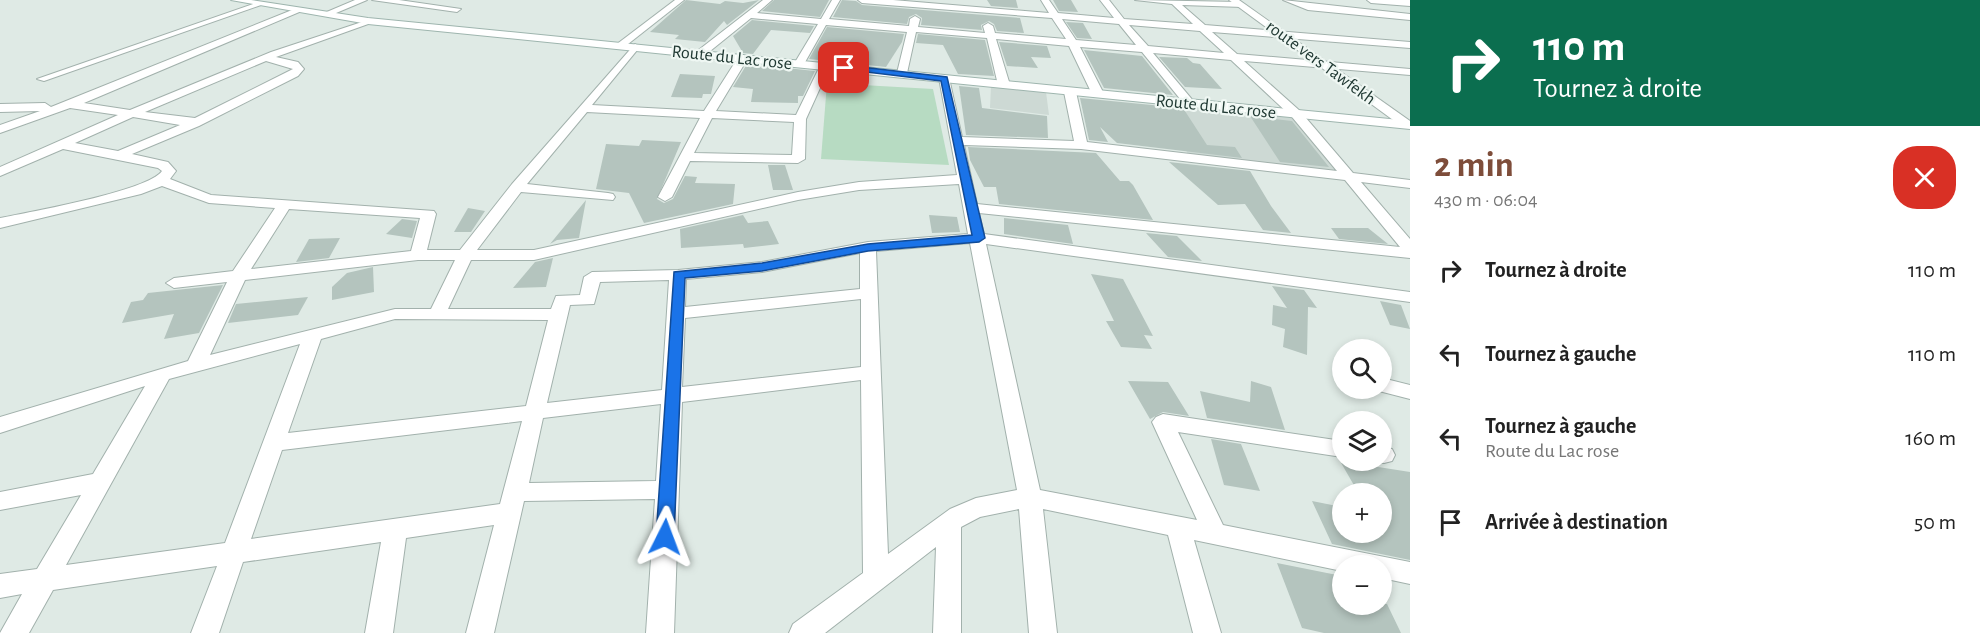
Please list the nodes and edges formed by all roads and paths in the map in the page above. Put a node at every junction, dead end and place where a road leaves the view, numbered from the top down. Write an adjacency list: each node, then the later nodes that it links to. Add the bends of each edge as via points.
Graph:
1 (234, 0): 17 (street, Route du Lac rose)
2 (363, 0): 21 (street)
3 (376, 0): 19 (street)
4 (680, 0): 34 (street)
5 (768, 0): 23 (street)
6 (836, 0): 27 (street)
7 (862, 0): 15 (street)
8 (1045, 0): 24 (street)
9 (1104, 0): 28 (street)
10 (1139, 0): 13 (street)
11 (1287, 0): 22 (street, via 1308,7)
12 (1371, 0): 16 (street)
13 (1174, 1): 14 (street); 29 (street)
14 (1237, 2): 32 (street, route vers Tawfekh)
15 (920, 3): 18 (street); 30 (street)
16 (1410, 3)
17 (259, 4): 20 (street, Route du Lac rose); 48 (lane)
18 (983, 5): 24 (street); 31 (street)
19 (457, 9)
20 (300, 10): 21 (street, Route du Lac rose); 53 (street)
21 (326, 14): 26 (street, Route du Lac rose)
22 (1383, 14): 25 (street); 35 (street)
23 (747, 15): 27 (street); 38 (street)
24 (1056, 16): 28 (street); 33 (street)
25 (1410, 17)
26 (368, 21): 34 (street, Route du Lac rose); 40 (street)
27 (822, 21): 30 (street); 42 (street)
28 (1122, 22): 29 (street); 37 (street)
29 (1202, 28): 32 (street); 39 (street)
30 (912, 29): 31 (street); 46 (street)
31 (990, 35): 33 (street); 49 (street)
32 (1284, 35): 35 (street); 43 (street, route vers Tawfekh)
33 (1073, 43): 37 (street); 51 (street)
34 (620, 46): 36 (street, Route du Lac rose)
35 (1409, 46)
36 (635, 47): 38 (street, Route du Lac rose); 55 (street)
37 (1146, 49): 39 (street); 52 (street)
38 (700, 54): 41 (street, Route du Lac rose)
39 (1236, 57): 43 (street); 58 (street)
40 (266, 58): 56 (street); 60 (street, via 294,64 299,69)
41 (743, 58): 42 (street, Route du Lac rose); 57 (street)
42 (799, 63): 44 (street, Route du Lac rose)
43 (1325, 64): 45 (street); 61 (street, route vers Tawfekh)
44 (825, 66): 46 (street, Route du Lac rose); 59 (street)
45 (1410, 72)
46 (902, 73): 47 (street, Route du Lac rose)
47 (944, 78): 49 (street, Route du Lac rose); 63 (street)
48 (41, 79)
49 (1004, 85): 50 (street, Route du Lac rose)
50 (1071, 92): 51 (street, Route du Lac rose); 65 (street)
51 (1098, 94): 52 (street, Route du Lac rose)
52 (1189, 103): 58 (street, Route du Lac rose)
53 (64, 105): 54 (street); 56 (street); 62 (street)
54 (0, 108)
55 (583, 108): 57 (street); 73 (street)
56 (132, 114): 60 (street); 64 (street)
57 (708, 114): 59 (street); 67 (street)
58 (1296, 114): 61 (street, Route du Lac rose); 69 (street)
59 (800, 119): 67 (street, via 798,159)
60 (197, 122): 66 (street)
61 (1409, 125)
62 (0, 129)
63 (958, 141): 65 (street); 70 (street)
64 (62, 145): 66 (street); 68 (street)
65 (1081, 145): 69 (street)
66 (119, 155): 71 (street, via 163,165 169,171)
67 (686, 157): 75 (street)
68 (0, 172)
69 (1351, 178): 72 (street); 81 (street)
70 (966, 179): 77 (street); 83 (street, via 859,186 798,196 534,255)
71 (162, 182): 76 (street, via 209,199); 78 (street)
72 (1410, 184)
73 (517, 187): 74 (street); 83 (street)
74 (608, 197)
75 (665, 197)
76 (284, 206): 82 (street, via 429,214); 84 (street)
77 (972, 208): 79 (street); 81 (street)
78 (0, 223)
79 (979, 238): 80 (street); 88 (street); 105 (street)
80 (868, 247): 85 (street, via 762,267); 87 (street)
81 (1410, 251)
82 (418, 255): 83 (street); 84 (street)
83 (465, 255): 90 (street)
84 (238, 274): 86 (street); 93 (street)
85 (678, 275): 89 (street); 91 (street, via 592,277 588,300 562,300)
86 (174, 283)
87 (869, 293): 89 (street); 94 (street)
88 (1410, 297)
89 (676, 313): 98 (street)
90 (436, 314): 91 (street); 92 (street, via 395,314)
91 (558, 315): 99 (street)
92 (313, 335): 93 (street); 101 (street)
93 (196, 365): 95 (street)
94 (871, 372): 98 (street); 116 (street)
95 (162, 374): 100 (street); 103 (street)
96 (1392, 388): 97 (street)
97 (1410, 392)
98 (672, 396): 99 (street); 104 (street)
99 (534, 412): 101 (street); 107 (street)
100 (0, 425)
101 (274, 443): 112 (street)
102 (1332, 447): 111 (street, via 1163,422)
103 (100, 482): 106 (street); 117 (street)
104 (668, 490): 107 (street); 124 (street)
105 (1030, 497): 108 (street, via 976,508); 109 (street); 119 (street)
106 (0, 501)
107 (512, 502): 110 (street); 123 (street)
108 (949, 524): 116 (street); 126 (street)
109 (1178, 526): 111 (street); 127 (street)
110 (395, 529): 112 (street); 122 (street)
111 (1215, 534): 113 (street)
112 (234, 552): 117 (street); 121 (street)
113 (1332, 558)
114 (1392, 569): 115 (street)
115 (1410, 573)
116 (876, 578): 125 (street)
117 (45, 579): 118 (street); 120 (street)
118 (0, 586)
119 (1047, 632)
120 (14, 633)
121 (205, 633)
122 (379, 633)
123 (480, 633)
124 (660, 633)
125 (803, 633)
126 (947, 633)
127 (1208, 633)

